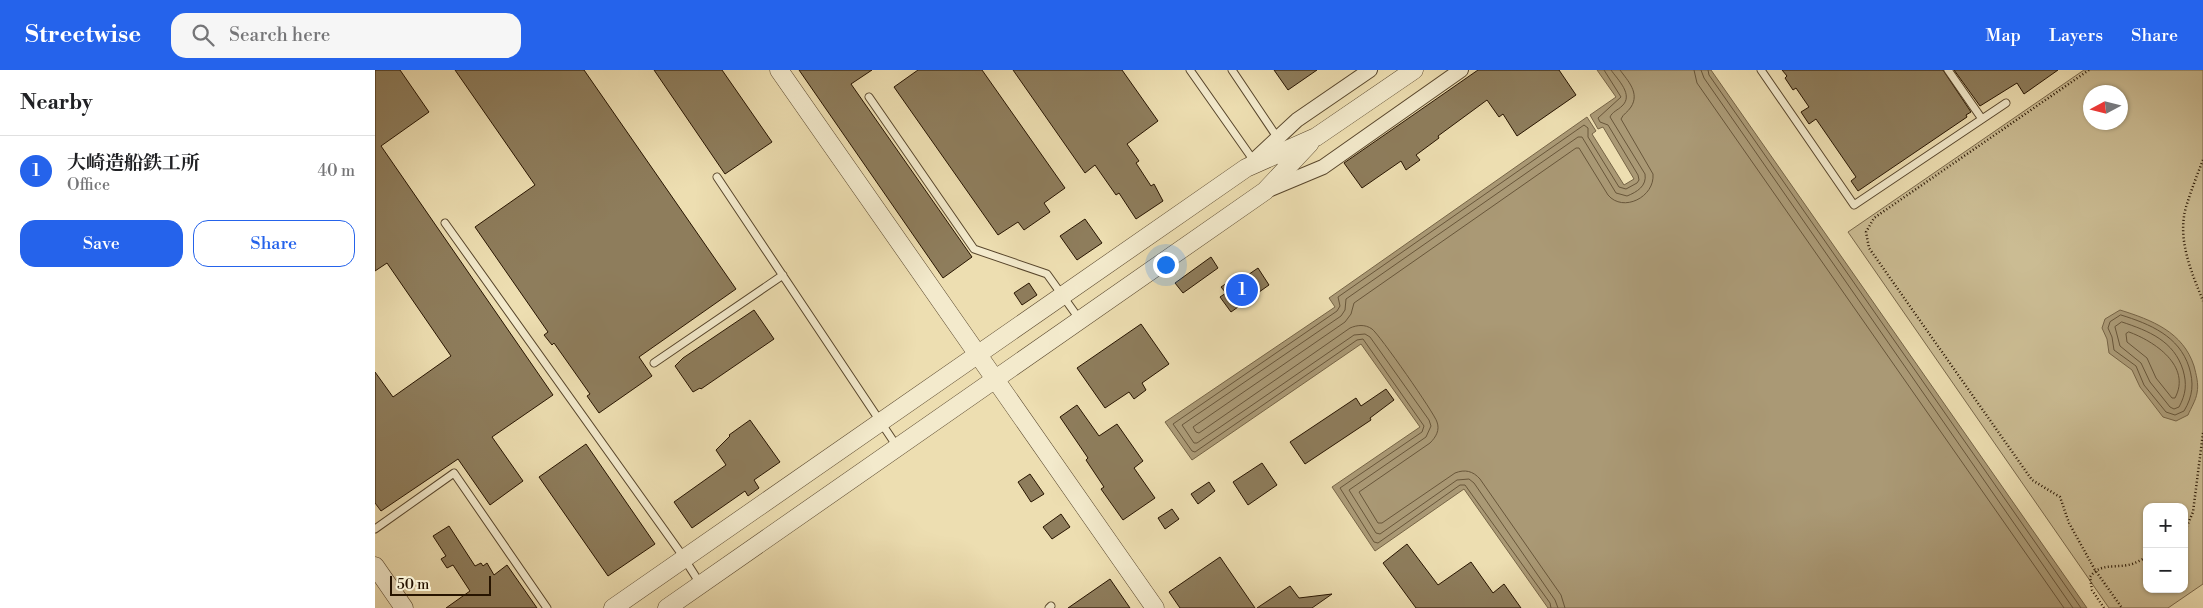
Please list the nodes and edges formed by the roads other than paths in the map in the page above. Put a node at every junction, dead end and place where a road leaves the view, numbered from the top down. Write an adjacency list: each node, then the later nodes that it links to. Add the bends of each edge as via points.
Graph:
1 (779, 70): 20 (street)
2 (1190, 70): 13 (lane)
3 (1231, 70): 12 (lane)
4 (1369, 70): 12 (street, via 1297,120)
5 (1413, 70): 12 (street, via 1316,137)
6 (1461, 70): 15 (street, via 1323,167)
7 (1761, 70): 11 (lane, via 1854,206)
8 (1948, 70): 11 (lane)
9 (869, 97): 18 (lane, via 974,249 1047,274)
10 (2006, 103): 11 (lane)
11 (1982, 119)
12 (1286, 150): 13 (street); 15 (street)
13 (1252, 164): 18 (street)
14 (717, 177): 17 (lane)
15 (1265, 191): 19 (street)
16 (445, 223): 26 (lane)
17 (783, 275): 21 (lane); 23 (lane)
18 (1062, 295): 19 (lane); 20 (street)
19 (1080, 321): 22 (street)
20 (977, 354): 22 (street); 23 (street)
21 (654, 363)
22 (996, 380): 24 (street); 33 (street)
23 (881, 422): 24 (lane); 26 (street)
24 (898, 448): 28 (street)
25 (375, 529): 30 (lane, via 454,472)
26 (684, 559): 28 (lane); 31 (street)
27 (375, 566): 29 (street)
28 (701, 585): 32 (street)
29 (404, 608)
30 (547, 608)
31 (613, 608)
32 (667, 608)
33 (1155, 608)

